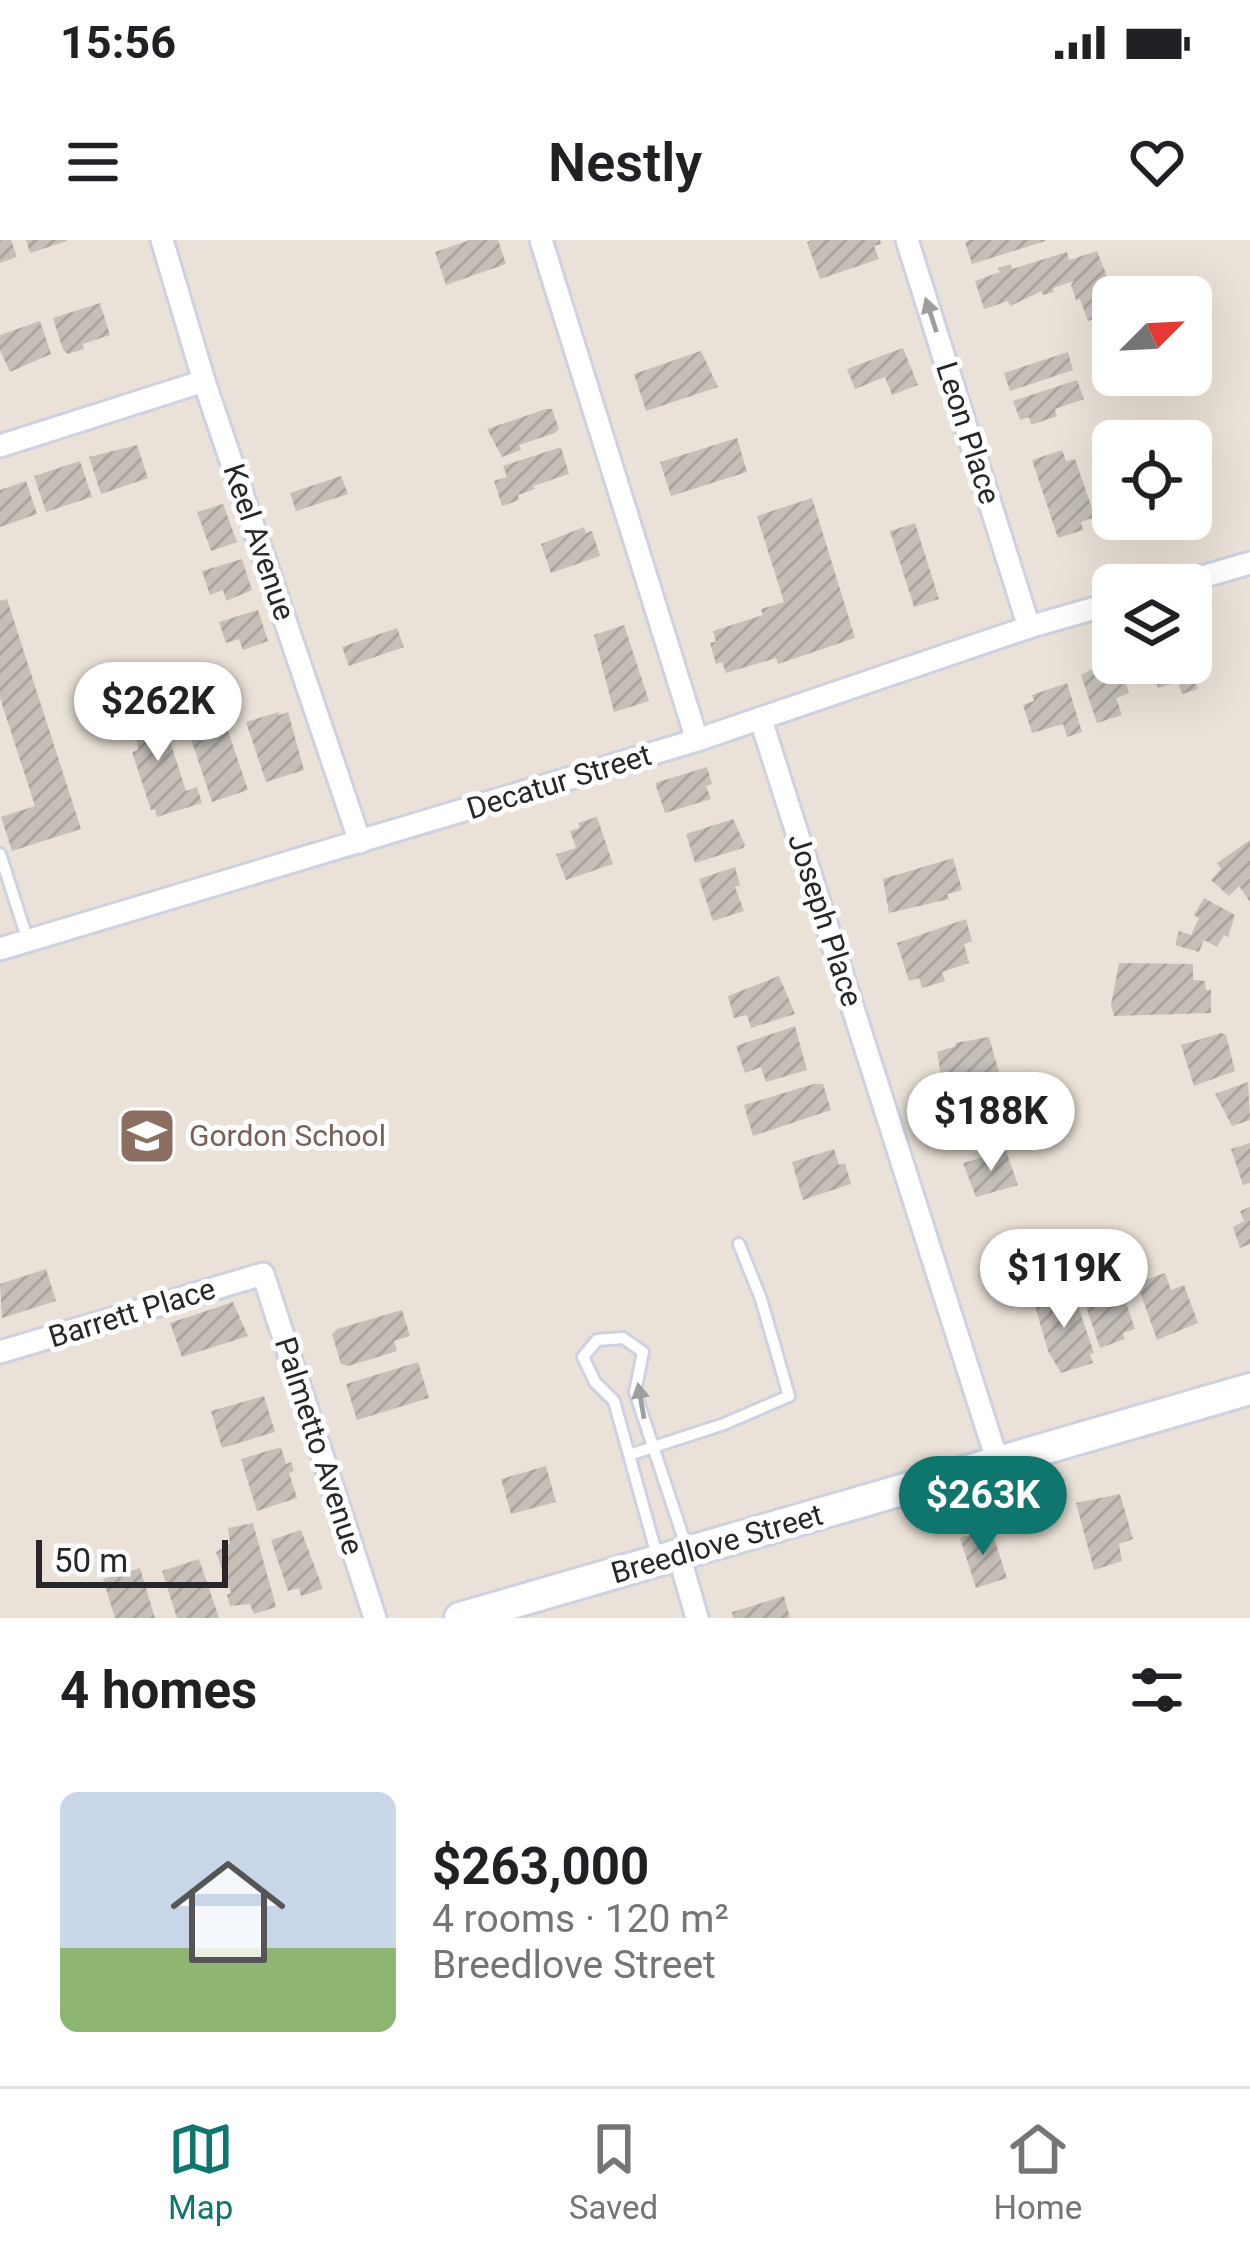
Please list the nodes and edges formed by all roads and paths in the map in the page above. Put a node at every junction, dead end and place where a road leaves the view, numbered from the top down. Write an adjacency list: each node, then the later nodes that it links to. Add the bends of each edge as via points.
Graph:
1 (162, 240): 4 (street, Keel Avenue)
2 (541, 240): 11 (street)
3 (907, 240): 9 (street, Leon Place, one-way to 3)
4 (204, 381): 5 (street); 12 (street, Keel Avenue)
5 (0, 446)
6 (1250, 563): 7 (street)
7 (1212, 574)
8 (1092, 609): 9 (street, Decatur Street)
9 (1029, 627): 10 (street, Decatur Street)
10 (761, 720): 11 (street, Decatur Street); 22 (street, Joseph Place)
11 (697, 740): 12 (street, Decatur Street)
12 (360, 842): 14 (street, Decatur Street)
13 (0, 854): 14 (lane)
14 (28, 941): 15 (street, Decatur Street)
15 (0, 949)
16 (740, 1244): 20 (lane, via 789,1396)
17 (263, 1274): 18 (street, Barrett Place); 24 (street, Palmetto Avenue)
18 (0, 1352)
19 (1250, 1389): 22 (street, Breedlove Street)
20 (653, 1448): 21 (lane); 21 (lane, one-way to 21, via 635,1392 643,1352 622,1339 597,1340 583,1357 614,1401); 23 (lane)
21 (629, 1455): 23 (lane)
22 (998, 1463): 23 (street, Breedlove Street)
23 (675, 1556): 25 (street, Breedlove Street); 26 (street)
24 (375, 1618)
25 (460, 1618)
26 (697, 1618)

